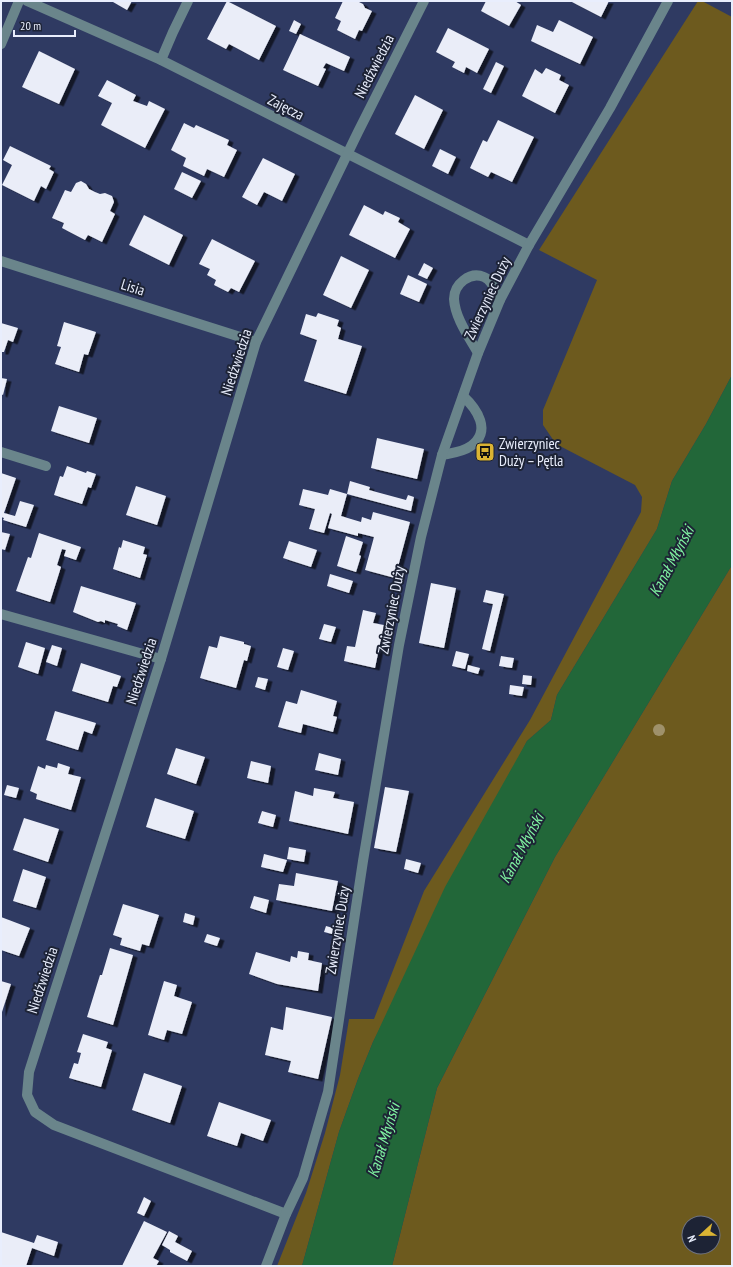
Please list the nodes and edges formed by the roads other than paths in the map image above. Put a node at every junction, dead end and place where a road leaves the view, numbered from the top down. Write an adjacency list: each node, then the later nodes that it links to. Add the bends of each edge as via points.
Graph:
1 (19, 1): 6 (street)
2 (27, 1): 7 (street, Zajęcza)
3 (188, 1): 7 (street)
4 (424, 1): 8 (street, Niedźwiedzia)
5 (668, 1): 9 (street, Zwierzyniec Duży, via 610,108)
6 (1, 44)
7 (161, 60): 8 (street, Zajęcza)
8 (347, 154): 9 (street, Zajęcza); 12 (street, Niedźwiedzia)
9 (529, 245): 11 (street, Zwierzyniec Duży)
10 (1, 261): 12 (street, Lisia)
11 (500, 300): 13 (street, Zwierzyniec Duży); 13 (street, via 493,285 485,277 475,275 465,278 457,287 454,298 458,315)
12 (256, 342): 19 (street, Niedźwiedzia)
13 (478, 353): 14 (street, Zwierzyniec Duży)
14 (463, 396): 16 (street, Zwierzyniec Duży); 16 (street, via 478,413 482,424 480,436 472,446 459,452)
15 (1, 452): 17 (street)
16 (442, 455): 20 (street, Zwierzyniec Duży, via 421,537 399,645 328,1092 303,1178)
17 (46, 466)
18 (1, 614): 19 (street)
19 (161, 659): 20 (street, Niedźwiedzia, via 29,1072 27,1095 35,1112 54,1125)
20 (286, 1214): 21 (street, Zwierzyniec Duży)
21 (266, 1266)

